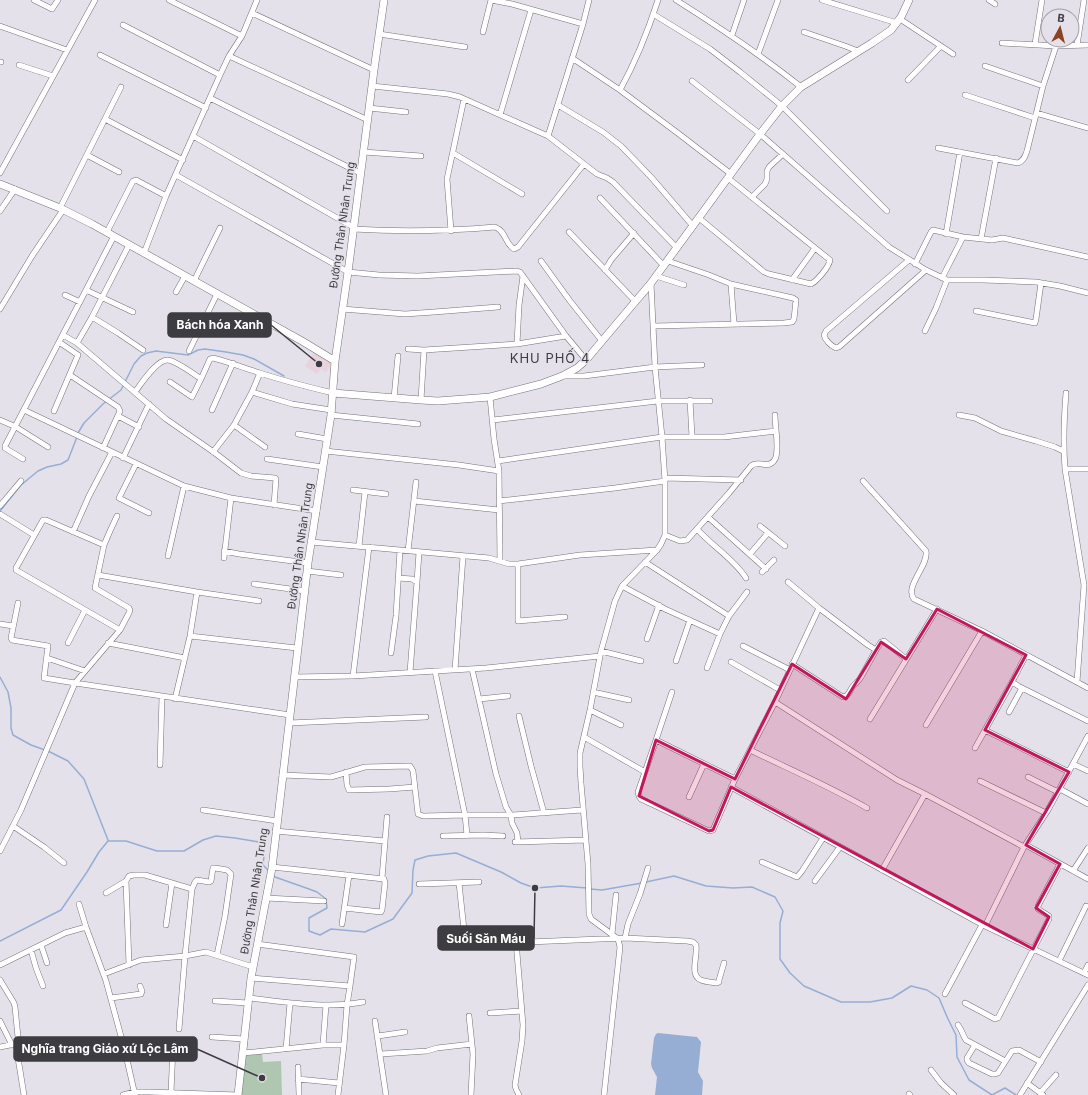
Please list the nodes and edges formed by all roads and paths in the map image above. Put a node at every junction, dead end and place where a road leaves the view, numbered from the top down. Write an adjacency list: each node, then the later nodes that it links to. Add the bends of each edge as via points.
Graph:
1 (34, 0): 2 (street, via 52,9)
2 (58, 0)
3 (95, 0): 38 (street)
4 (169, 0): 31 (street)
5 (257, 0): 20 (street)
6 (384, 0): 29 (street, Đường Thân Nhân Trung)
7 (491, 0): 19 (street); 27 (street)
8 (589, 0): 23 (street)
9 (658, 0): 21 (street)
10 (676, 0): 30 (street)
11 (744, 0): 30 (street)
12 (778, 0): 40 (street)
13 (822, 0): 22 (street)
14 (909, 0): 22 (street)
15 (989, 0): 18 (street)
16 (1042, 0): 33 (street)
17 (1084, 0): 26 (street)
18 (995, 4)
19 (531, 10): 23 (street); 65 (street)
20 (252, 13): 31 (street); 47 (street)
21 (653, 14): 56 (street); 61 (street, via 710,50)
22 (898, 21): 35 (street); 39 (street, via 883,36)
23 (583, 24): 44 (street)
24 (123, 25): 48 (street)
25 (0, 26): 38 (street)
26 (1080, 26)
27 (483, 32)
28 (804, 32): 39 (street)
29 (379, 34): 36 (street); 47 (street, Đường Thân Nhân Trung)
30 (732, 35): 40 (street)
31 (242, 36): 43 (street)
32 (1002, 43): 33 (street)
33 (1035, 44): 34 (street)
34 (1040, 44)
35 (941, 46): 41 (street); 50 (street)
36 (465, 47)
37 (1055, 48): 53 (street)
38 (67, 50): 49 (street)
39 (858, 51): 54 (street)
40 (758, 54): 54 (street)
41 (954, 54)
42 (100, 55): 62 (street)
43 (229, 56): 48 (street); 68 (street)
44 (572, 58): 56 (street); 60 (street)
45 (19, 65): 49 (street)
46 (985, 66): 53 (street)
47 (374, 70): 52 (street, Đường Thân Nhân Trung)
48 (220, 75): 58 (street)
49 (53, 76): 84 (street)
50 (908, 80)
51 (692, 81): 70 (street)
52 (372, 86): 59 (street, via 454,95); 63 (street, Đường Thân Nhân Trung)
53 (1043, 86): 66 (street)
54 (801, 87): 61 (street)
55 (121, 88): 67 (street)
56 (620, 90): 87 (street)
57 (965, 95): 66 (street)
58 (210, 98): 62 (street); 85 (street)
59 (464, 99): 65 (street); 76 (street)
60 (558, 105): 72 (street); 98 (street, via 621,146)
61 (782, 106): 70 (street); 96 (street)
62 (206, 108): 71 (street)
63 (369, 108): 64 (street); 68 (street, Đường Thân Nhân Trung)
64 (406, 112)
65 (500, 115): 72 (street)
66 (1035, 116): 69 (street); 80 (street, via 1022,162)
67 (105, 119): 78 (street); 81 (street)
68 (368, 120): 74 (street, Đường Thân Nhân Trung)
69 (1088, 128)
70 (760, 134): 77 (street); 87 (street)
71 (193, 136): 81 (street); 100 (street)
72 (548, 136): 82 (street)
73 (938, 148): 75 (street)
74 (363, 152): 79 (street); 85 (street, Đường Thân Nhân Trung)
75 (960, 152): 80 (street); 105 (street)
76 (453, 153): 90 (street); 101 (street, via 447,179)
77 (783, 154): 93 (street, via 769,167 765,184); 113 (street, via 889,248)
78 (87, 155): 83 (street); 94 (street)
79 (420, 156)
80 (996, 158): 107 (street)
81 (183, 160): 86 (street)
82 (584, 164): 101 (street, via 515,249 495,227); 109 (street, via 613,182)
83 (119, 172)
84 (0, 173)
85 (360, 173): 100 (street, Đường Thân Nhân Trung)
86 (176, 175): 91 (street); 119 (street)
87 (730, 176): 93 (street); 97 (street)
88 (0, 184): 89 (street)
89 (15, 189): 94 (street); 95 (street)
90 (522, 194)
91 (166, 196): 104 (street, via 136,180 133,181); 111 (street)
92 (600, 198): 103 (street)
93 (752, 198): 110 (street)
94 (61, 209): 104 (street); 139 (street)
95 (0, 211)
96 (887, 211)
97 (699, 218): 98 (street); 124 (street, via 764,272)
98 (693, 226): 109 (street)
99 (220, 228): 125 (street)
100 (353, 228): 101 (street); 119 (street, Đường Thân Nhân Trung)
101 (451, 231)
102 (569, 232): 117 (street)
103 (634, 233): 115 (street); 117 (street)
104 (110, 234): 108 (street); 130 (street)
105 (946, 234): 106 (street); 116 (street, via 933,230 930,232)
106 (963, 237): 107 (street); 123 (street)
107 (981, 239): 112 (street, via 1003,238)
108 (129, 245): 111 (street); 135 (street)
109 (676, 248): 115 (street)
110 (815, 248): 124 (street); 124 (street, via 830,260 829,265 810,284)
111 (144, 253): 120 (street)
112 (1088, 257)
113 (908, 260): 116 (street); 118 (street, via 826,331 825,338 833,347 839,347)
114 (541, 261): 151 (street)
115 (666, 263): 122 (street); 128 (street)
116 (915, 264): 118 (street)
117 (605, 270): 136 (street)
118 (926, 270): 123 (street)
119 (348, 272): 121 (street, via 418,276 517,271); 140 (street, Đường Thân Nhân Trung)
120 (185, 276): 125 (street); 131 (street)
121 (524, 276): 150 (street); 154 (street, via 519,305)
122 (656, 276): 126 (street); 129 (street)
123 (945, 279): 127 (street); 147 (street)
124 (792, 280)
125 (194, 281): 133 (street)
126 (651, 283): 136 (street); 146 (street)
127 (1041, 283): 132 (street); 141 (street, via 1034,323)
128 (731, 284): 145 (street); 145 (street, via 796,300 792,322)
129 (684, 285)
130 (86, 290): 135 (street); 137 (street)
131 (176, 292)
132 (1088, 293)
133 (217, 294): 144 (street); 161 (street)
134 (65, 295): 137 (street)
135 (102, 297): 142 (street); 143 (street)
136 (635, 301): 151 (street)
137 (80, 302): 149 (street)
138 (498, 307): 140 (street, via 405,314)
139 (0, 309)
140 (342, 309): 161 (street, Đường Thân Nhân Trung)
141 (976, 311)
142 (133, 312)
143 (92, 317): 153 (street); 156 (street)
144 (202, 324): 148 (street); 158 (street)
145 (734, 324): 146 (street)
146 (654, 326): 164 (street)
147 (925, 332)
148 (216, 333)
149 (63, 335): 152 (street); 153 (street)
150 (566, 336): 154 (street); 160 (street)
151 (602, 341): 160 (street)
152 (59, 342): 166 (street, via 78,355); 181 (street)
153 (77, 343): 170 (street)
154 (517, 344): 157 (street)
155 (408, 349): 157 (street)
156 (143, 350)
157 (424, 350): 176 (street)
158 (189, 351)
159 (398, 356): 175 (street)
160 (586, 360): 167 (street)
161 (335, 361): 172 (street, Đường Thân Nhân Trung)
162 (233, 363): 165 (street); 168 (street, via 211,358); 182 (street)
163 (702, 365): 164 (street)
164 (655, 367): 167 (street, via 584,376); 178 (street)
165 (260, 373): 171 (street); 172 (street)
166 (70, 375): 183 (street); 187 (street, via 118,407)
167 (562, 376): 174 (street)
168 (201, 379): 169 (street, via 192,397); 170 (street, via 167,360 152,371)
169 (170, 382)
170 (135, 392): 180 (street)
171 (252, 392): 184 (street); 191 (street)
172 (333, 393): 175 (street); 184 (street, Đường Thân Nhân Trung)
173 (1066, 393): 203 (street)
174 (490, 397): 176 (street); 189 (street)
175 (394, 398): 176 (street)
176 (421, 400)
177 (690, 400): 178 (street); 179 (street); 197 (street)
178 (658, 401): 189 (street); 196 (street)
179 (710, 401)
180 (149, 404): 193 (street); 205 (street)
181 (24, 410): 192 (street); 201 (street)
182 (212, 410)
183 (54, 412)
184 (331, 413): 190 (street); 198 (street, Đường Thân Nhân Trung)
185 (775, 415): 194 (street)
186 (958, 415): 203 (street, via 975,418 1001,431)
187 (118, 416): 193 (street); 201 (street)
188 (0, 420): 192 (street)
189 (493, 420): 209 (street)
190 (418, 424)
191 (234, 425): 200 (street); 205 (street)
192 (16, 427): 199 (street); 207 (street, via 5,448)
193 (139, 427): 206 (street)
194 (776, 431): 197 (street, via 724,437); 216 (street, via 774,461 771,464 754,464)
195 (298, 434): 198 (street)
196 (662, 437): 197 (street); 209 (street); 215 (street)
197 (692, 437)
198 (327, 439): 202 (street, Đường Thân Nhân Trung)
199 (48, 447)
200 (265, 447)
201 (103, 448): 204 (street)
202 (325, 451): 211 (street, Đường Thân Nhân Trung); 214 (street)
203 (1063, 451): 212 (street)
204 (112, 452): 206 (street); 237 (street)
205 (213, 452): 227 (street, via 241,473 275,478)
206 (123, 458): 210 (street)
207 (23, 459)
208 (267, 459): 211 (street)
209 (498, 461): 214 (street)
210 (136, 464): 220 (street); 231 (street, via 119,498)
211 (323, 467): 230 (street, Đường Thân Nhân Trung)
212 (1065, 469): 213 (street); 260 (street)
213 (1088, 469)
214 (499, 471): 226 (street)
215 (665, 479): 216 (street); 226 (street, via 615,488); 240 (street)
216 (741, 480): 234 (street)
217 (21, 481): 228 (street)
218 (863, 481): 278 (street, via 926,551 927,555 912,587 912,594 914,599)
219 (416, 482): 225 (street)
220 (184, 486): 224 (street); 252 (street)
221 (353, 490): 222 (street)
222 (365, 492): 223 (street); 243 (street)
223 (386, 494)
224 (231, 498): 227 (street); 248 (street)
225 (414, 501): 229 (street); 249 (street)
226 (499, 501): 229 (street)
227 (274, 505): 230 (street)
228 (0, 506)
229 (500, 510): 256 (street)
230 (316, 511): 241 (street, Đường Thân Nhân Trung)
231 (148, 513)
232 (0, 514): 239 (street)
233 (117, 516): 242 (street)
234 (708, 517): 236 (street); 251 (street)
235 (760, 526): 238 (street)
236 (697, 530): 240 (street, via 683,541); 266 (street, via 738,567)
237 (73, 532): 239 (street, via 44,519); 242 (street)
238 (768, 533): 244 (street); 251 (street)
239 (34, 535): 279 (street, via 16,570)
240 (665, 535): 247 (street)
241 (311, 542): 243 (street); 258 (street, Đường Thân Nhân Trung)
242 (104, 545): 263 (street)
243 (359, 546): 245 (street)
244 (785, 546)
245 (369, 547): 246 (street); 312 (street)
246 (400, 550): 249 (street); 265 (street)
247 (657, 550): 257 (street); 259 (street, via 580,555)
248 (224, 551): 254 (street); 258 (street)
249 (408, 551): 250 (street)
250 (420, 552): 253 (street); 267 (street)
251 (750, 554): 255 (street, via 764,570)
252 (168, 556)
253 (463, 556): 256 (street, via 489,558); 307 (street)
254 (224, 558)
255 (774, 560)
256 (500, 562): 259 (street)
257 (645, 562): 270 (street); 280 (street)
258 (308, 563): 261 (street, Đường Thân Nhân Trung)
259 (518, 564): 281 (street, via 518,621)
260 (1082, 570): 262 (street); 315 (street, via 1084,585)
261 (307, 571): 264 (street); 271 (street, Đường Thân Nhân Trung)
262 (1088, 572)
263 (98, 575): 272 (street); 285 (street, via 95,588 130,610)
264 (341, 575)
265 (398, 578): 267 (street); 295 (street)
266 (746, 578)
267 (417, 582): 311 (street)
268 (788, 582): 277 (street)
269 (254, 584): 271 (street)
270 (622, 586): 276 (street); 296 (street)
271 (305, 590): 293 (street, Đường Thân Nhân Trung)
272 (197, 592): 274 (street); 288 (street)
273 (747, 592): 280 (street)
274 (259, 601)
275 (18, 603): 284 (street)
276 (659, 605): 282 (street); 289 (street)
277 (819, 608): 294 (street); 304 (street)
278 (937, 609): 286 (street); 300 (street)
279 (85, 610): 285 (street); 290 (street)
280 (729, 616): 287 (street)
281 (564, 617)
282 (690, 620): 287 (street); 302 (street)
283 (0, 624): 284 (street)
284 (13, 626): 298 (street, via 12,640 47,645)
285 (120, 630): 291 (street)
286 (982, 631): 297 (street); 337 (street)
287 (720, 634): 305 (street)
288 (190, 636): 293 (street); 299 (street)
289 (647, 639)
290 (68, 643)
291 (108, 644): 299 (street); 310 (street)
292 (743, 646): 308 (street)
293 (297, 648): 313 (street, Đường Thân Nhân Trung)
294 (876, 650): 300 (street, via 884,641); 304 (street, via 859,681 853,685 846,697)
295 (391, 653)
296 (600, 653): 301 (street); 306 (street); 320 (street)
297 (1026, 655): 314 (street); 315 (street)
298 (47, 658): 310 (street); 316 (street, via 44,678)
299 (185, 658): 324 (street)
300 (906, 659): 333 (street)
301 (641, 661)
302 (676, 661)
303 (731, 662): 319 (street)
304 (792, 664): 308 (street)
305 (707, 668)
306 (472, 669): 307 (street); 325 (street)
307 (455, 670): 309 (street)
308 (790, 670): 319 (street)
309 (434, 671): 311 (street); 367 (street)
310 (85, 672): 316 (street)
311 (410, 672): 312 (street)
312 (353, 676): 313 (street)
313 (294, 677): 330 (street, Đường Thân Nhân Trung)
314 (1012, 682): 317 (street); 338 (street)
315 (1077, 682): 318 (street)
316 (75, 684): 323 (street); 370 (street)
317 (1022, 688): 329 (street); 334 (street)
318 (1088, 688)
319 (780, 690): 327 (street)
320 (593, 692): 326 (street); 328 (street)
321 (672, 692): 341 (street)
322 (508, 696): 325 (street)
323 (162, 697): 324 (street); 346 (street)
324 (176, 699): 330 (street)
325 (479, 699): 366 (street, via 498,780)
326 (630, 700)
327 (775, 702): 343 (street); 358 (street, via 897,780)
328 (590, 710): 336 (street); 339 (street)
329 (1009, 712)
330 (290, 715): 335 (street, Đường Thân Nhân Trung)
331 (519, 716): 364 (street)
332 (426, 718): 335 (street)
333 (870, 719)
334 (1088, 721)
335 (289, 724): 351 (street, Đường Thân Nhân Trung)
336 (621, 725)
337 (926, 725)
338 (986, 730): 342 (street); 349 (street)
339 (584, 736): 348 (street); 363 (street, via 580,753)
340 (1088, 736): 345 (street)
341 (656, 740): 344 (street); 348 (street)
342 (974, 748)
343 (750, 750): 353 (street); 361 (street)
344 (704, 764): 353 (street); 359 (street)
345 (1073, 764): 349 (street); 350 (street)
346 (160, 765)
347 (346, 772): 351 (street, via 331,776); 355 (street, via 349,790); 355 (street, via 365,767 410,766)
348 (645, 772): 356 (street, via 638,792 641,799 709,831 713,830)
349 (1069, 772): 357 (street)
350 (1088, 772)
351 (282, 775): 369 (street, Đường Thân Nhân Trung)
352 (1028, 777): 357 (street)
353 (736, 779): 356 (street)
354 (980, 781): 365 (street)
355 (415, 787): 367 (street, via 420,816)
356 (731, 787): 375 (street)
357 (1059, 790): 360 (street); 365 (street)
358 (925, 794): 378 (street); 387 (street)
359 (690, 797)
360 (1088, 804)
361 (867, 808)
362 (203, 810): 369 (street)
363 (582, 810): 364 (street); 376 (street)
364 (544, 813): 366 (street)
365 (1046, 814): 378 (street)
366 (511, 815): 367 (street); 376 (street, via 517,833 516,842)
367 (465, 816): 372 (street)
368 (388, 817): 377 (street)
369 (277, 822): 371 (street, Đường Thân Nhân Trung)
370 (13, 826): 381 (street); 383 (street)
371 (276, 831): 377 (street); 385 (street, Đường Thân Nhân Trung)
372 (467, 835): 373 (street); 374 (street)
373 (442, 836)
374 (503, 836)
375 (823, 838): 379 (street); 382 (street, via 797,877)
376 (586, 840): 410 (street, via 590,917)
377 (384, 841): 390 (street)
378 (1025, 846): 384 (street); 408 (street)
379 (840, 847): 387 (street); 393 (street)
380 (1088, 848): 388 (street)
381 (0, 851)
382 (762, 862)
383 (64, 864)
384 (1060, 864): 388 (street); 416 (street, via 1038,906 1038,909 1049,917)
385 (272, 868): 389 (street); 401 (street, Đường Thân Nhân Trung)
386 (648, 868): 411 (street)
387 (882, 870): 408 (street)
388 (1073, 871): 391 (street)
389 (349, 875): 390 (street); 405 (street)
390 (382, 878): 405 (street, via 385,880 380,912)
391 (1088, 879)
392 (126, 881): 395 (street, via 129,876 145,875); 399 (street); 424 (street)
393 (815, 881)
394 (479, 882): 396 (street)
395 (172, 883): 398 (street); 407 (street)
396 (459, 883): 397 (street); 413 (street, via 465,939)
397 (419, 884)
398 (192, 889): 418 (street, via 197,880 210,882 213,868 227,870 231,874); 419 (street)
399 (106, 893)
400 (616, 895): 410 (street)
401 (266, 898): 402 (street); 414 (street, Đường Thân Nhân Trung)
402 (324, 901)
403 (79, 904): 409 (street)
404 (1086, 906): 420 (street)
405 (344, 908): 406 (street)
406 (342, 924)
407 (166, 925)
408 (984, 925): 416 (street); 435 (street)
409 (86, 927): 415 (street, via 65,933); 427 (street)
410 (612, 934): 412 (street)
411 (625, 938): 412 (street); 422 (street, via 693,942 697,951 694,972 701,981 718,982)
412 (618, 939): 413 (street); 485 (street, via 620,947)
413 (516, 941): 444 (street)
414 (257, 944): 426 (street, Đường Thân Nhân Trung); 434 (street, via 354,957)
415 (41, 945): 417 (street); 421 (street)
416 (1033, 949): 420 (street); 441 (street, via 998,1018 995,1019)
417 (31, 950): 423 (street); 432 (street)
418 (217, 955): 419 (street, via 206,952); 426 (street)
419 (185, 956): 424 (street, via 141,960); 450 (street)
420 (1059, 961): 428 (street)
421 (47, 963)
422 (724, 963)
423 (0, 965)
424 (129, 965): 427 (street)
425 (1088, 965): 428 (street)
426 (253, 967): 429 (street, Đường Thân Nhân Trung)
427 (104, 974): 436 (street)
428 (1086, 974)
429 (251, 978): 434 (street); 437 (street, Đường Thân Nhân Trung)
430 (0, 980): 455 (street, via 16,1007 18,1037)
431 (1088, 985): 466 (street)
432 (43, 986)
433 (140, 986): 436 (street, via 141,994)
434 (350, 986): 443 (street)
435 (945, 994)
436 (111, 998): 462 (street)
437 (248, 1000): 438 (street); 440 (street); 454 (street, Đường Thân Nhân Trung)
438 (215, 1001)
439 (363, 1002): 443 (street)
440 (290, 1003): 442 (street); 461 (street)
441 (965, 1004)
442 (326, 1005): 443 (street); 457 (street)
443 (347, 1005): 458 (street)
444 (522, 1011): 445 (street); 484 (street, via 522,1041 515,1084)
445 (490, 1013)
446 (468, 1016): 456 (street)
447 (0, 1021): 455 (street)
448 (375, 1021): 452 (street)
449 (958, 1025): 459 (street, via 966,1040)
450 (179, 1029)
451 (405, 1032): 452 (street)
452 (378, 1036): 464 (street)
453 (212, 1037): 454 (street)
454 (244, 1040): 463 (street, Đường Thân Nhân Trung)
455 (14, 1044): 460 (street); 478 (street)
456 (472, 1044): 464 (street); 483 (street)
457 (323, 1045): 458 (street); 461 (street)
458 (344, 1045): 471 (street)
459 (974, 1045): 465 (street); 465 (street, via 967,1058 969,1063 995,1074)
460 (0, 1047)
461 (286, 1049): 463 (street)
462 (125, 1051): 473 (street, via 173,1048); 474 (street)
463 (242, 1053): 480 (street, Đường Thân Nhân Trung)
464 (381, 1054): 482 (street)
465 (1005, 1061): 466 (street, via 1012,1051 1019,1050)
466 (1041, 1062): 472 (street)
467 (298, 1067): 470 (street)
468 (931, 1070): 486 (street)
469 (1056, 1075): 477 (street)
470 (298, 1079): 471 (street); 475 (street)
471 (339, 1082): 481 (street)
472 (1027, 1084): 476 (street); 477 (street)
473 (171, 1092): 474 (street); 480 (street)
474 (134, 1094): 479 (street)
475 (299, 1094)
476 (1021, 1094)
477 (1042, 1094)
478 (24, 1095)
479 (122, 1095)
480 (238, 1095)
481 (338, 1095)
482 (386, 1095)
483 (471, 1095)
484 (519, 1095)
485 (604, 1095)
486 (954, 1095)

